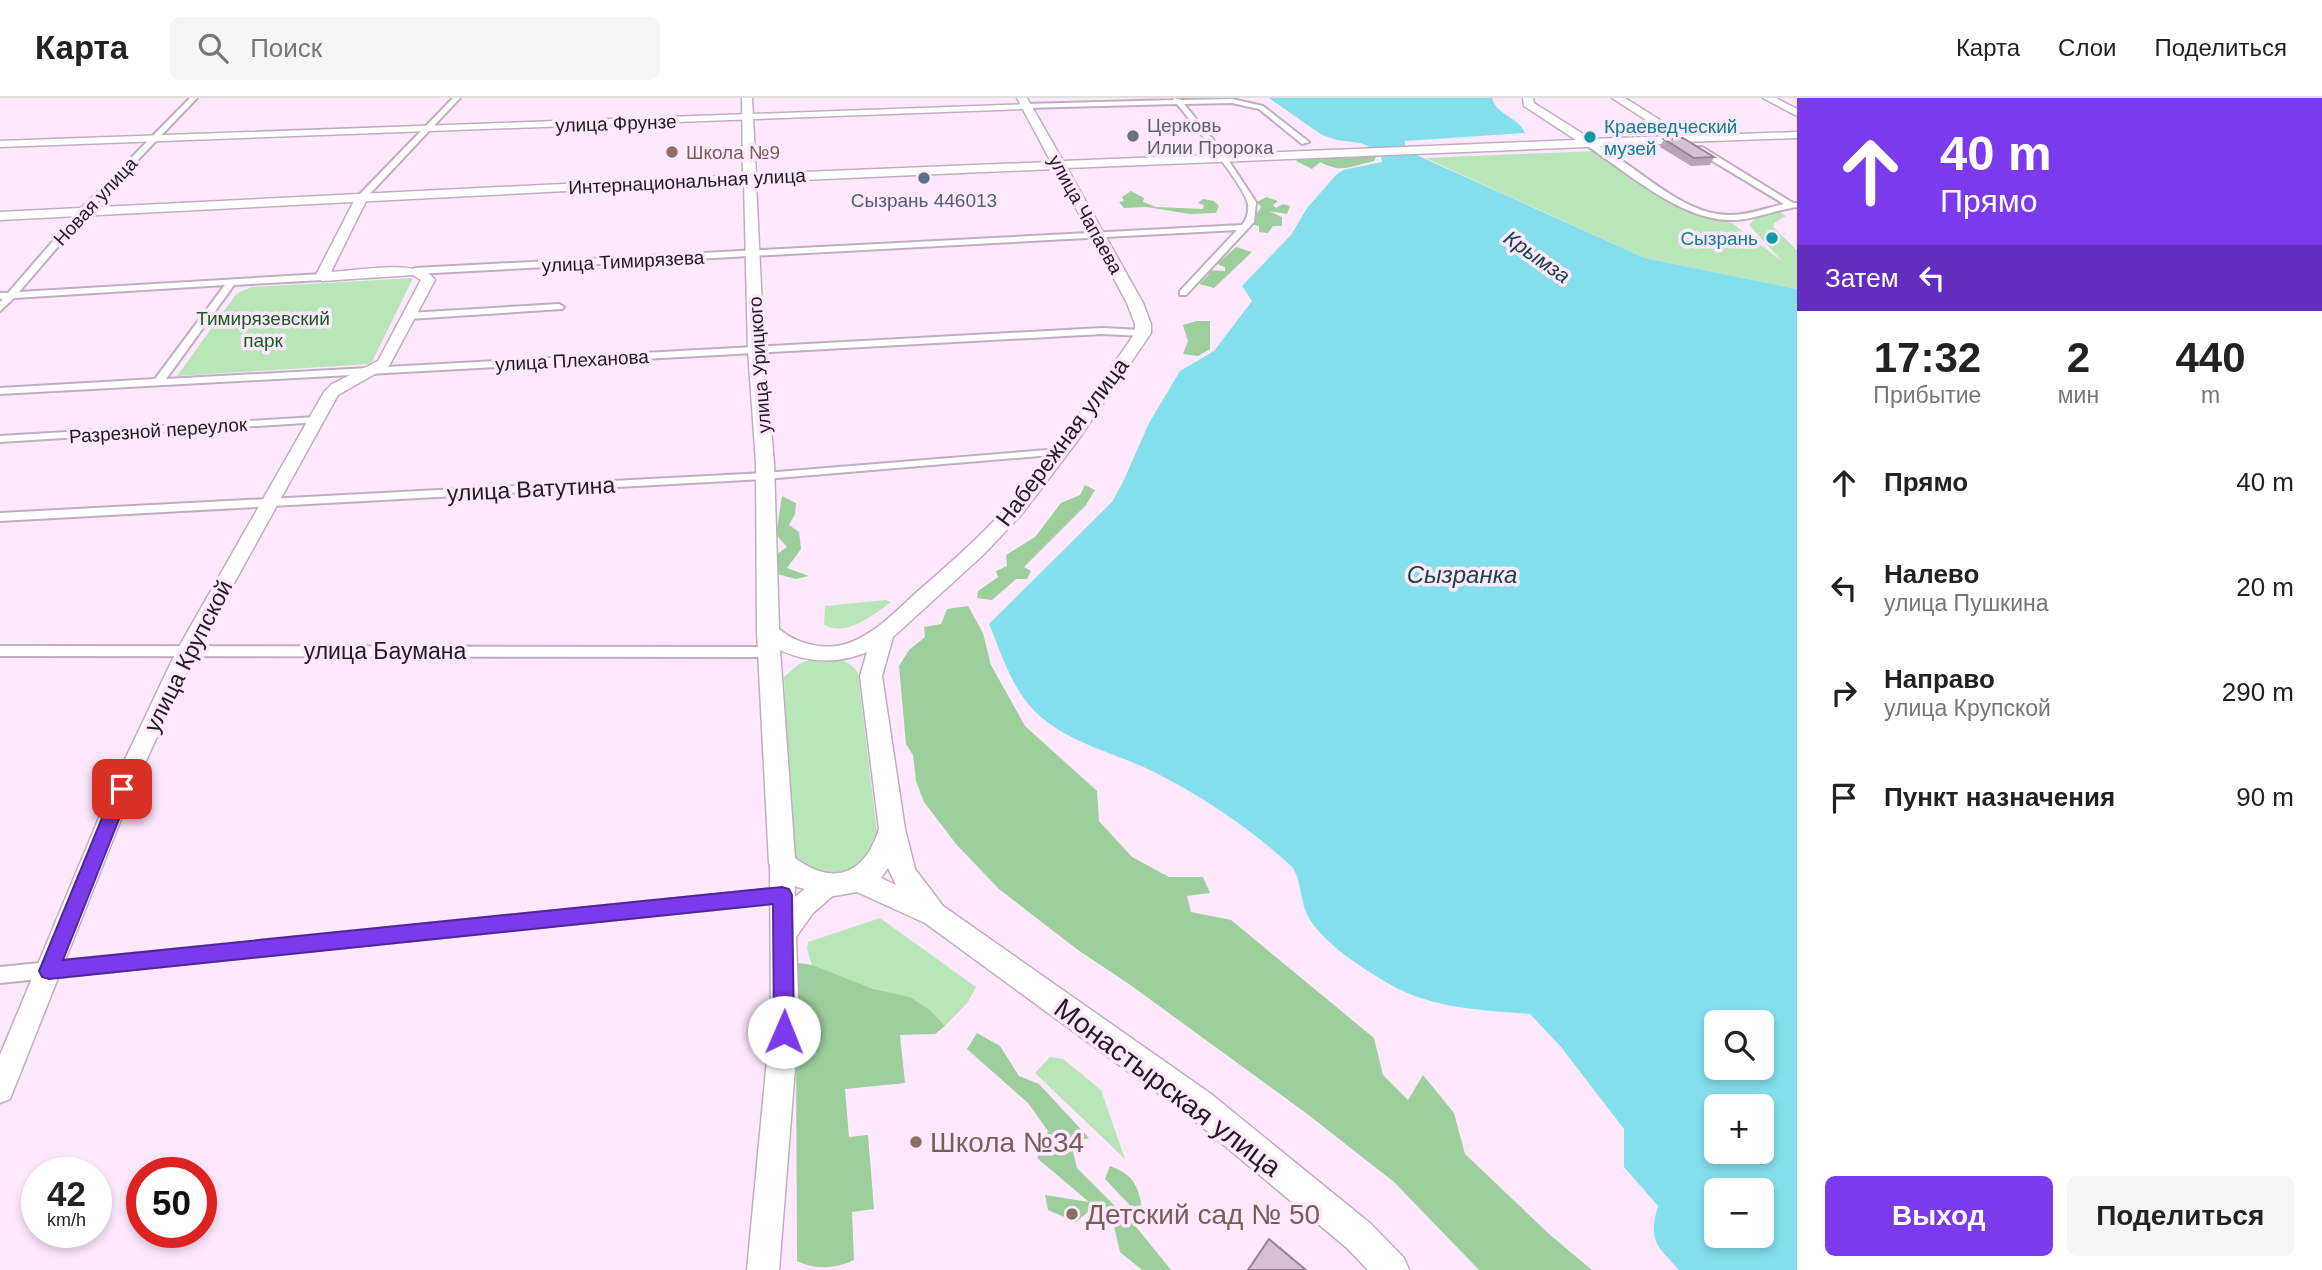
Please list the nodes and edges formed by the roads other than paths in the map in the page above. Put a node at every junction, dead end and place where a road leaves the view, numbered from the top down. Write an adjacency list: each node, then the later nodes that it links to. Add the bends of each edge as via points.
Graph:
1 (194, 98): 13 (street, Новая улица)
2 (457, 98): 11 (street)
3 (747, 98): 10 (main road, улица Урицкого)
4 (1528, 98): 17 (main road, via 1528,104)
5 (1617, 98): 14 (main road)
6 (1768, 98): 9 (street)
7 (1177, 99): 8 (street, улица Фрунзе); 15 (street, улица Фрунзе, via 1252,104); 18 (street)
8 (1024, 102): 10 (street, улица Фрунзе); 19 (main road, улица Чапаева)
9 (1797, 113)
10 (747, 118): 11 (street, улица Фрунзе); 20 (main road, улица Урицкого)
11 (425, 130): 13 (street, улица Фрунзе); 21 (street)
12 (1797, 135): 14 (street)
13 (153, 139): 16 (street, улица Фрунзе); 23 (street, Новая улица)
14 (1684, 139): 17 (main road, Интернациональная улица); 22 (street)
15 (1305, 142)
16 (0, 144)
17 (1589, 144): 18 (main road, Интернациональная улица); 22 (street, via 1704,214 1734,218)
18 (1223, 159): 19 (main road, Интернациональная улица); 25 (street, via 1252,202 1251,220)
19 (1058, 165): 20 (main road, Интернациональная улица); 26 (main road, улица Чапаева)
20 (750, 177): 21 (main road, Интернациональная улица); 27 (main road, улица Урицкого)
21 (362, 197): 23 (main road, Интернациональная улица); 29 (street)
22 (1794, 205)
23 (83, 212): 24 (main road, Интернациональная улица); 32 (street, Новая улица)
24 (0, 216)
25 (1245, 227): 26 (street, улица Тимирязева); 31 (street)
26 (1097, 235): 27 (street, улица Тимирязева); 37 (main road, улица Чапаева, via 1139,312)
27 (752, 254): 28 (street, улица Тимирязева); 38 (main road, улица Урицкого)
28 (415, 271): 29 (street, улица Тимирязева); 36 (street, via 428,280)
29 (322, 277): 30 (street, улица Тимирязева)
30 (230, 283): 32 (street, улица Тимирязева); 41 (street)
31 (1183, 293)
32 (11, 295): 33 (street, улица Тимирязева); 35 (street, Новая улица)
33 (0, 296)
34 (559, 307): 36 (street)
35 (0, 308)
36 (410, 316): 39 (street)
37 (1143, 332): 38 (street, улица Плеханова); 46 (main road, Набережная улица)
38 (756, 350): 39 (street, улица Плеханова); 47 (main road, улица Урицкого)
39 (376, 371): 40 (street, улица Плеханова); 43 (street)
40 (312, 374): 41 (street, улица Плеханова); 43 (street, via 331,381)
41 (158, 383): 42 (street, улица Плеханова)
42 (0, 391)
43 (332, 393): 44 (street, улица Крупской)
44 (316, 420): 45 (street, Разрезной переулок); 48 (street, улица Крупской)
45 (0, 439)
46 (1060, 452): 47 (street, улица Ватутина); 50 (main road, Набережная улица, via 992,534)
47 (765, 476): 48 (street, улица Ватутина); 51 (main road, улица Урицкого)
48 (269, 503): 49 (street, улица Ватутина); 53 (street, улица Крупской)
49 (0, 517)
50 (883, 634): 55 (main road); 56 (main road)
51 (769, 642): 53 (street, улица Баумана); 54 (main road); 57 (main road, улица Урицкого)
52 (0, 651): 53 (street, улица Баумана)
53 (186, 652): 65 (street, улица Крупской, via 122,789)
54 (812, 652): 55 (main road); 57 (main road, via 792,661)
55 (842, 652): 56 (main road)
56 (871, 676): 58 (main road)
57 (772, 684): 59 (main road)
58 (892, 829): 60 (main road, via 882,857); 63 (main road, via 902,872)
59 (782, 863): 61 (main road); 62 (street)
60 (860, 881): 61 (main road); 63 (main road)
61 (827, 886): 64 (street, via 804,905)
62 (782, 895): 64 (street); 65 (street)
63 (935, 915): 69 (main road, Монастырская улица, via 1200,1105 1359,1236)
64 (783, 935): 68 (street, via 783,1046)
65 (49, 971): 66 (street); 67 (street, улица Крупской)
66 (0, 975)
67 (0, 1089)
68 (763, 1270)
69 (1392, 1270)

